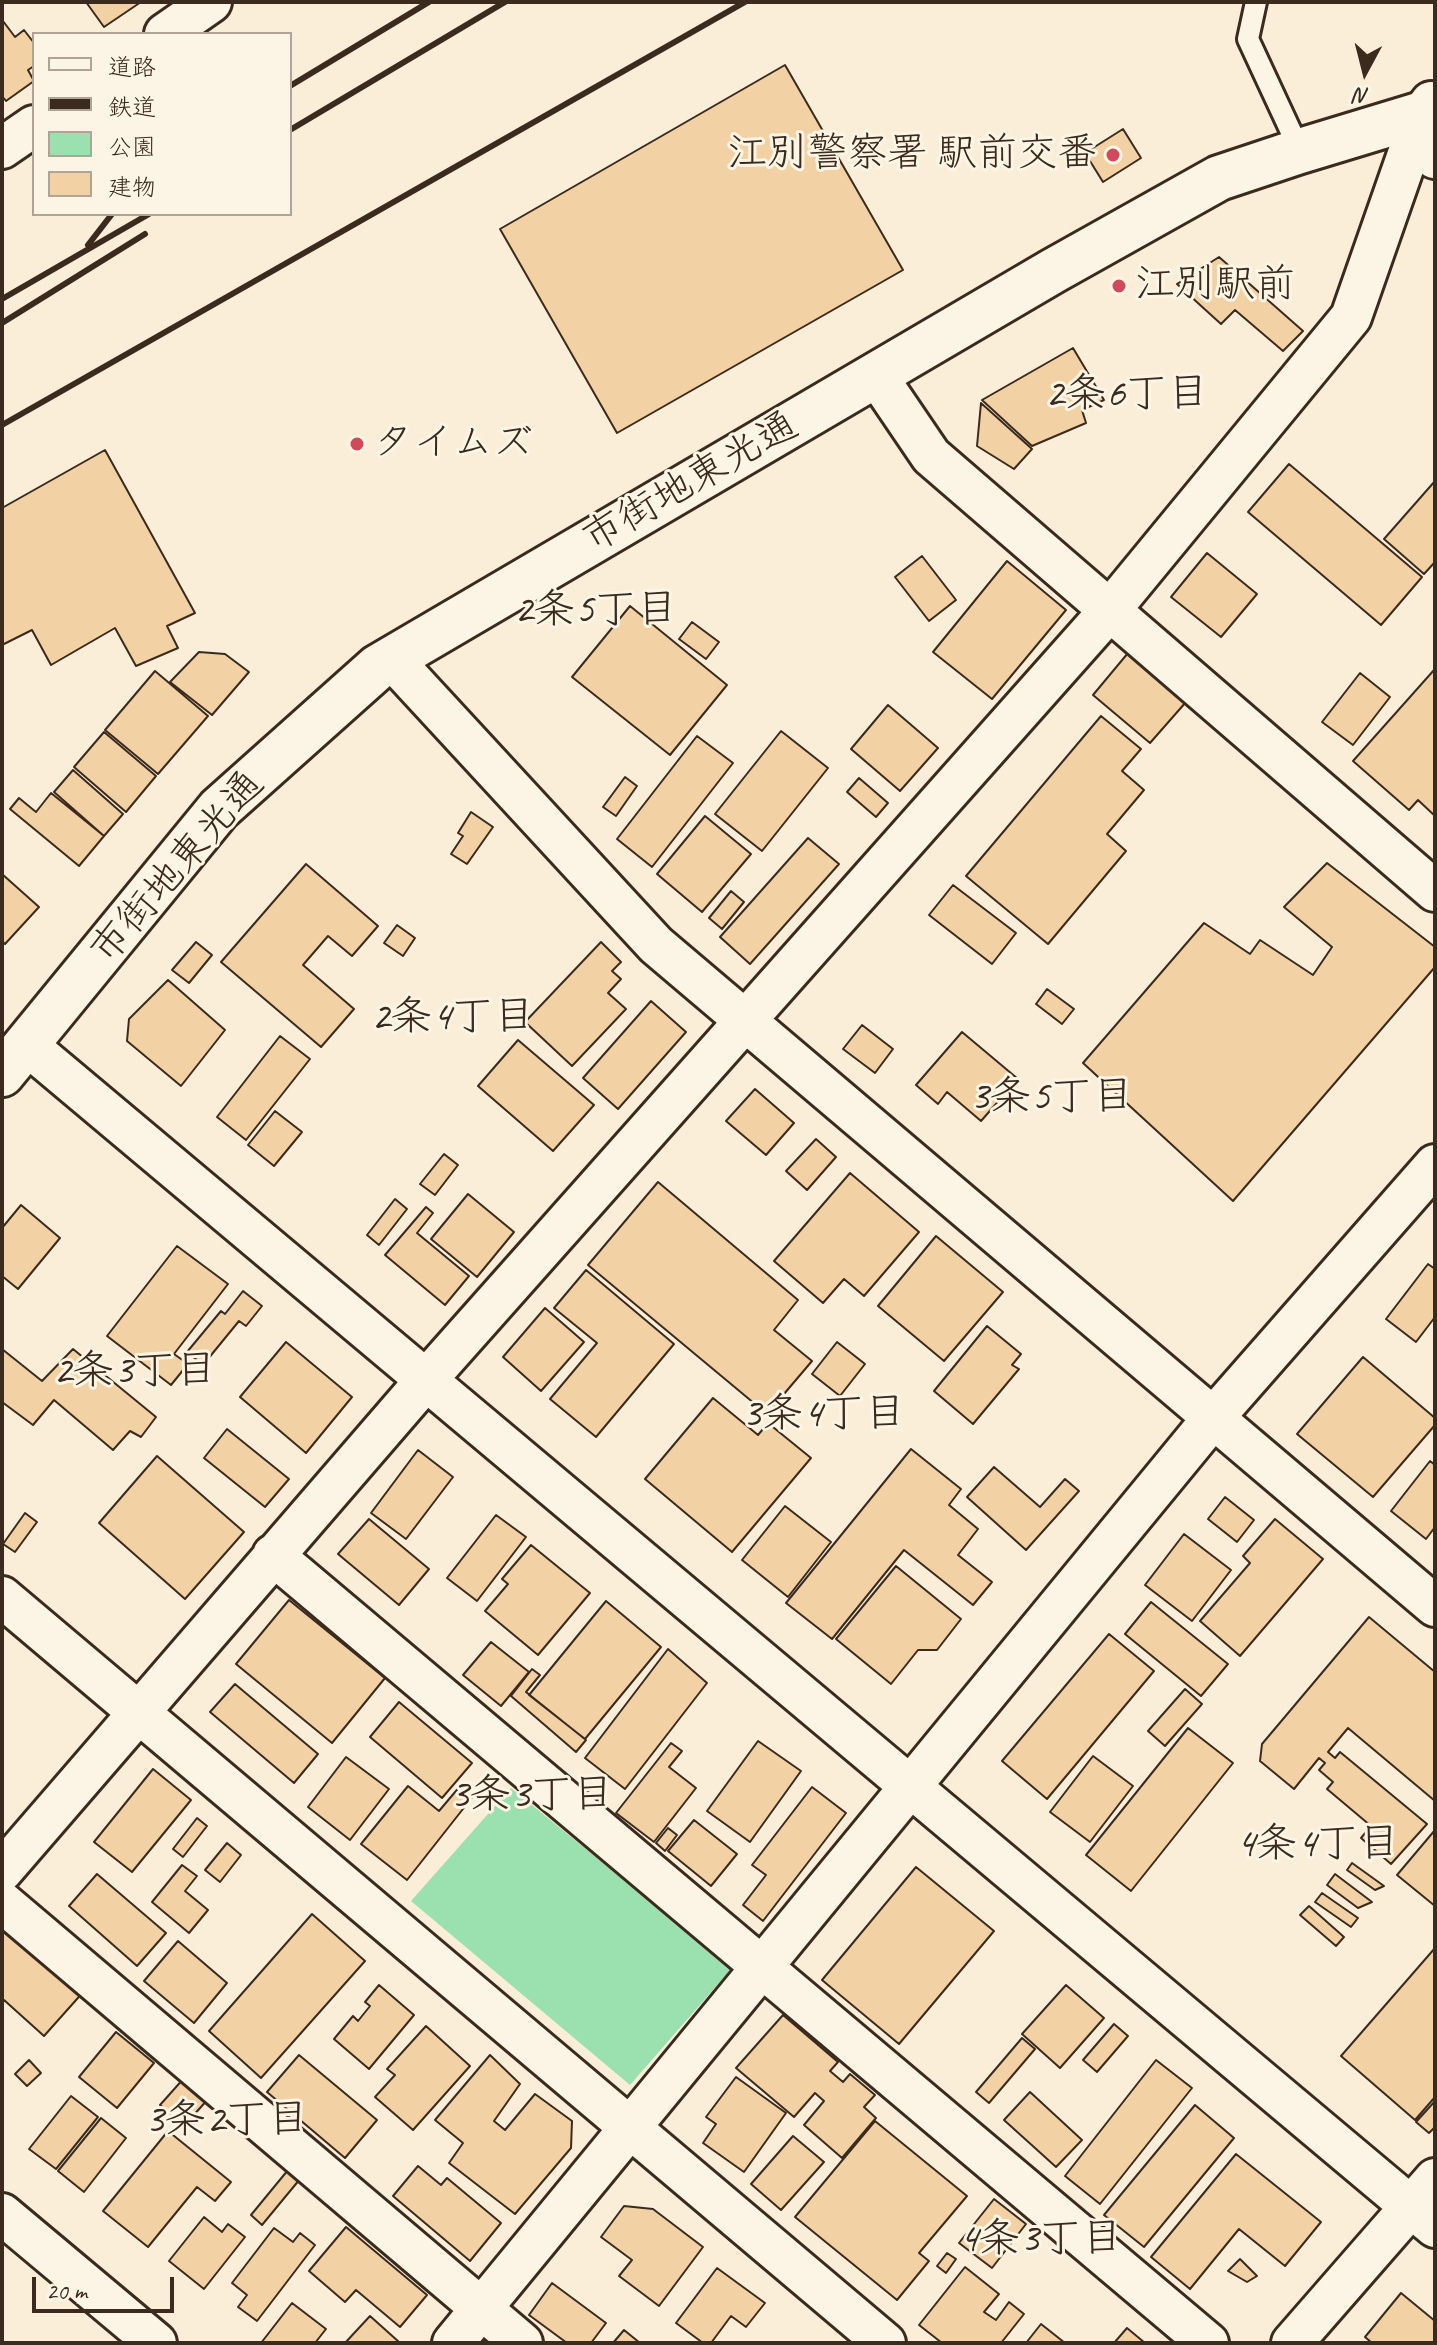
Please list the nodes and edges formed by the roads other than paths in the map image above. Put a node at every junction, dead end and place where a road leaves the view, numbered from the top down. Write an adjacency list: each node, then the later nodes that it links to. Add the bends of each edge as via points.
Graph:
1 (211, 2): 3 (street)
2 (1256, 2): 7 (lane, via 1248,39)
3 (168, 32)
4 (1431, 109): 7 (street, 市街地東光通); 8 (street); 10 (street, via 1351,317)
5 (32, 127): 6 (street)
6 (2, 148)
7 (1300, 151): 9 (street, 市街地東光通, via 1219,178)
8 (1435, 156)
9 (876, 375): 10 (street, via 931,456); 11 (street, 市街地東光通)
10 (1110, 610): 12 (street); 13 (street)
11 (392, 659): 13 (street, via 656,945); 14 (street, 市街地東光通, via 219,809)
12 (1435, 891)
13 (746, 1021): 16 (street); 17 (street)
14 (15, 1059): 16 (street)
15 (1435, 1165): 17 (street)
16 (426, 1380): 18 (street); 22 (street)
17 (1213, 1418): 20 (street); 22 (street)
18 (273, 1555): 21 (street); 25 (street)
19 (2, 1597): 21 (street)
20 (1435, 1606)
21 (138, 1711): 23 (street); 26 (street)
22 (909, 1785): 25 (street); 27 (street)
23 (2, 1871)
24 (2, 1902): 29 (street)
25 (761, 1966): 26 (street); 34 (street)
26 (630, 2128): 29 (street); 33 (street)
27 (1427, 2204): 35 (street)
28 (2, 2214): 30 (street)
29 (481, 2309): 31 (street); 32 (street)
30 (156, 2343)
31 (453, 2343)
32 (522, 2343)
33 (885, 2343)
34 (1208, 2343)
35 (1292, 2343)

